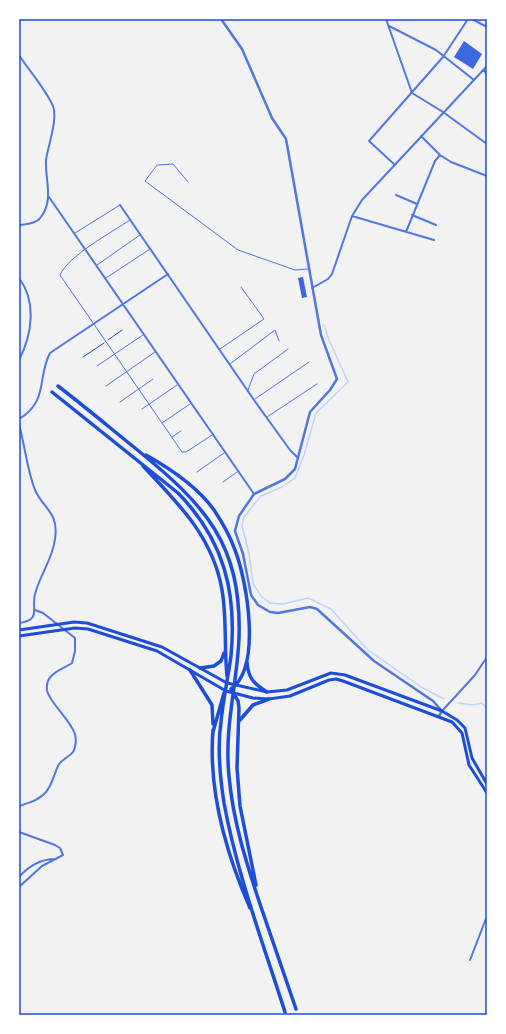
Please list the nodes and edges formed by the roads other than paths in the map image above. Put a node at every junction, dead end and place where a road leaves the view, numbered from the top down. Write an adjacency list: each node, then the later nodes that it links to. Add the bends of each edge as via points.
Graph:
1 (222, 19): 37 (street, via 242,49 272,118 286,140)
2 (386, 19): 5 (street)
3 (468, 19): 8 (street)
4 (472, 19): 6 (street)
5 (388, 25): 8 (street, via 436,50); 13 (street)
6 (487, 27)
7 (19, 55): 22 (street, via 53,107 54,117 46,162)
8 (443, 57): 12 (street); 13 (street)
9 (487, 66): 10 (street)
10 (484, 70): 11 (street); 12 (street)
11 (487, 75)
12 (474, 80): 14 (street)
13 (412, 93): 14 (street); 18 (street, via 369,141)
14 (443, 112): 15 (street); 16 (street)
15 (421, 136): 17 (street); 18 (street)
16 (487, 144)
17 (440, 155): 19 (street); 23 (street)
18 (395, 165): 26 (street, via 362,200)
19 (487, 176)
20 (188, 182): 37 (lane, via 173,164 157,165 145,181 238,250 295,270)
21 (396, 195): 23 (street)
22 (49, 198): 28 (street, via 46,209 39,219 30,224); 31 (street)
23 (417, 204): 25 (street)
24 (120, 205): 27 (street); 31 (lane)
25 (412, 215): 29 (street); 30 (street)
26 (352, 216): 30 (street); 42 (street, via 332,274)
27 (130, 219): 32 (street); 35 (lane)
28 (19, 225)
29 (436, 225)
30 (406, 232): 33 (street)
31 (74, 234): 35 (street)
32 (141, 234): 34 (street); 36 (lane)
33 (434, 240)
34 (151, 249): 38 (street); 40 (lane)
35 (85, 251): 36 (street); 44 (lane, via 63,268 60,276)
36 (95, 266): 40 (street)
37 (308, 269): 42 (street)
38 (168, 274): 43 (street); 47 (street)
39 (19, 278): 51 (street, via 28,294 31,319)
40 (105, 279): 43 (street)
41 (241, 287): 47 (lane, via 264,318)
42 (312, 288): 79 (street, via 321,335 336,379 330,390 310,412)
43 (122, 305): 44 (street); 45 (street)
44 (93, 324): 50 (lane); 70 (street, via 50,353 41,393 37,401)
45 (143, 335): 49 (street); 50 (lane)
46 (279, 340): 53 (lane, via 276,330)
47 (220, 349): 53 (street)
48 (288, 349): 62 (lane, via 254,374)
49 (155, 352): 55 (lane); 58 (street)
50 (114, 354): 54 (lane); 55 (lane)
51 (19, 360)
52 (309, 362): 64 (lane)
53 (230, 364): 62 (street)
54 (97, 366)
55 (126, 372): 60 (lane); 61 (lane)
56 (153, 379): 61 (lane)
57 (317, 384): 69 (lane)
58 (178, 385): 66 (lane); 67 (street)
59 (58, 386): 76 (highway)
60 (106, 386)
61 (138, 389): 65 (lane); 66 (lane)
62 (248, 391): 64 (street)
63 (52, 392): 78 (highway)
64 (254, 400): 69 (street)
65 (120, 402)
66 (149, 404): 68 (lane); 71 (lane)
67 (191, 404): 71 (lane); 74 (street)
68 (142, 409)
69 (267, 418): 79 (street)
70 (19, 419)
71 (162, 423): 75 (lane)
72 (19, 424): 84 (street, via 35,490 54,515 56,531 53,548 34,597)
73 (182, 431): 75 (lane)
74 (212, 435): 75 (lane, via 183,453); 77 (street)
75 (172, 438)
76 (136, 449): 89 (highway, via 183,479 199,492 214,510 235,550 247,594); 111 (highway, via 194,499 214,526 233,570 238,593 239,627 238,658 228,723 229,778 240,841)
77 (225, 453): 80 (street); 81 (lane)
78 (133, 456): 88 (highway, via 176,500 208,549 222,591); 113 (highway, via 192,508 207,529 224,564 232,602 232,627 231,656 220,722 220,772 224,803 238,863)
79 (299, 459): 83 (street, via 291,475)
80 (238, 471): 82 (lane); 83 (street)
81 (197, 472)
82 (222, 482)
83 (254, 494): 100 (street, via 241,512 235,531 243,554 251,595 258,605 270,612 278,613 310,607 317,609 374,661 433,700)
84 (35, 610): 85 (street, via 30,620); 106 (street, via 71,634 76,643 72,663 50,676 46,690 74,733 74,748 60,764 47,792 38,799)
85 (19, 623)
86 (19, 630): 91 (main road, via 74,622 88,623 162,647)
87 (19, 636): 92 (main road, via 82,628 157,651)
88 (224, 640): 91 (highway, via 221,662); 93 (highway)
89 (249, 645): 94 (highway, via 243,675); 97 (highway, via 249,677 256,686)
90 (487, 657): 100 (street, via 475,675)
91 (200, 668): 93 (main road)
92 (190, 670): 96 (main road); 103 (highway, via 212,705)
93 (227, 683): 94 (main road); 95 (highway)
94 (235, 686): 95 (highway); 97 (main road)
95 (231, 689): 96 (highway); 98 (highway)
96 (226, 691): 98 (main road); 103 (highway)
97 (267, 692): 100 (main road, via 287,690 337,673)
98 (235, 694): 99 (main road); 102 (highway)
99 (269, 699): 101 (main road, via 290,696 336,679); 102 (highway, via 253,705)
100 (442, 711): 101 (street); 104 (main road, via 465,728 472,758)
101 (439, 716): 105 (main road, via 452,722 462,734 468,765)
102 (240, 720): 111 (highway, via 237,768 240,806)
103 (213, 732): 113 (highway, via 212,763 222,824 236,875)
104 (487, 784)
105 (487, 793)
106 (19, 806)
107 (19, 832): 108 (street, via 56,845 63,855)
108 (56, 858): 109 (street, via 40,861 25,870); 110 (street, via 42,866)
109 (19, 878)
110 (19, 887)
111 (257, 894): 115 (highway)
112 (487, 916): 114 (street)
113 (256, 922): 116 (highway)
114 (470, 960)
115 (296, 1008)
116 (285, 1012)

